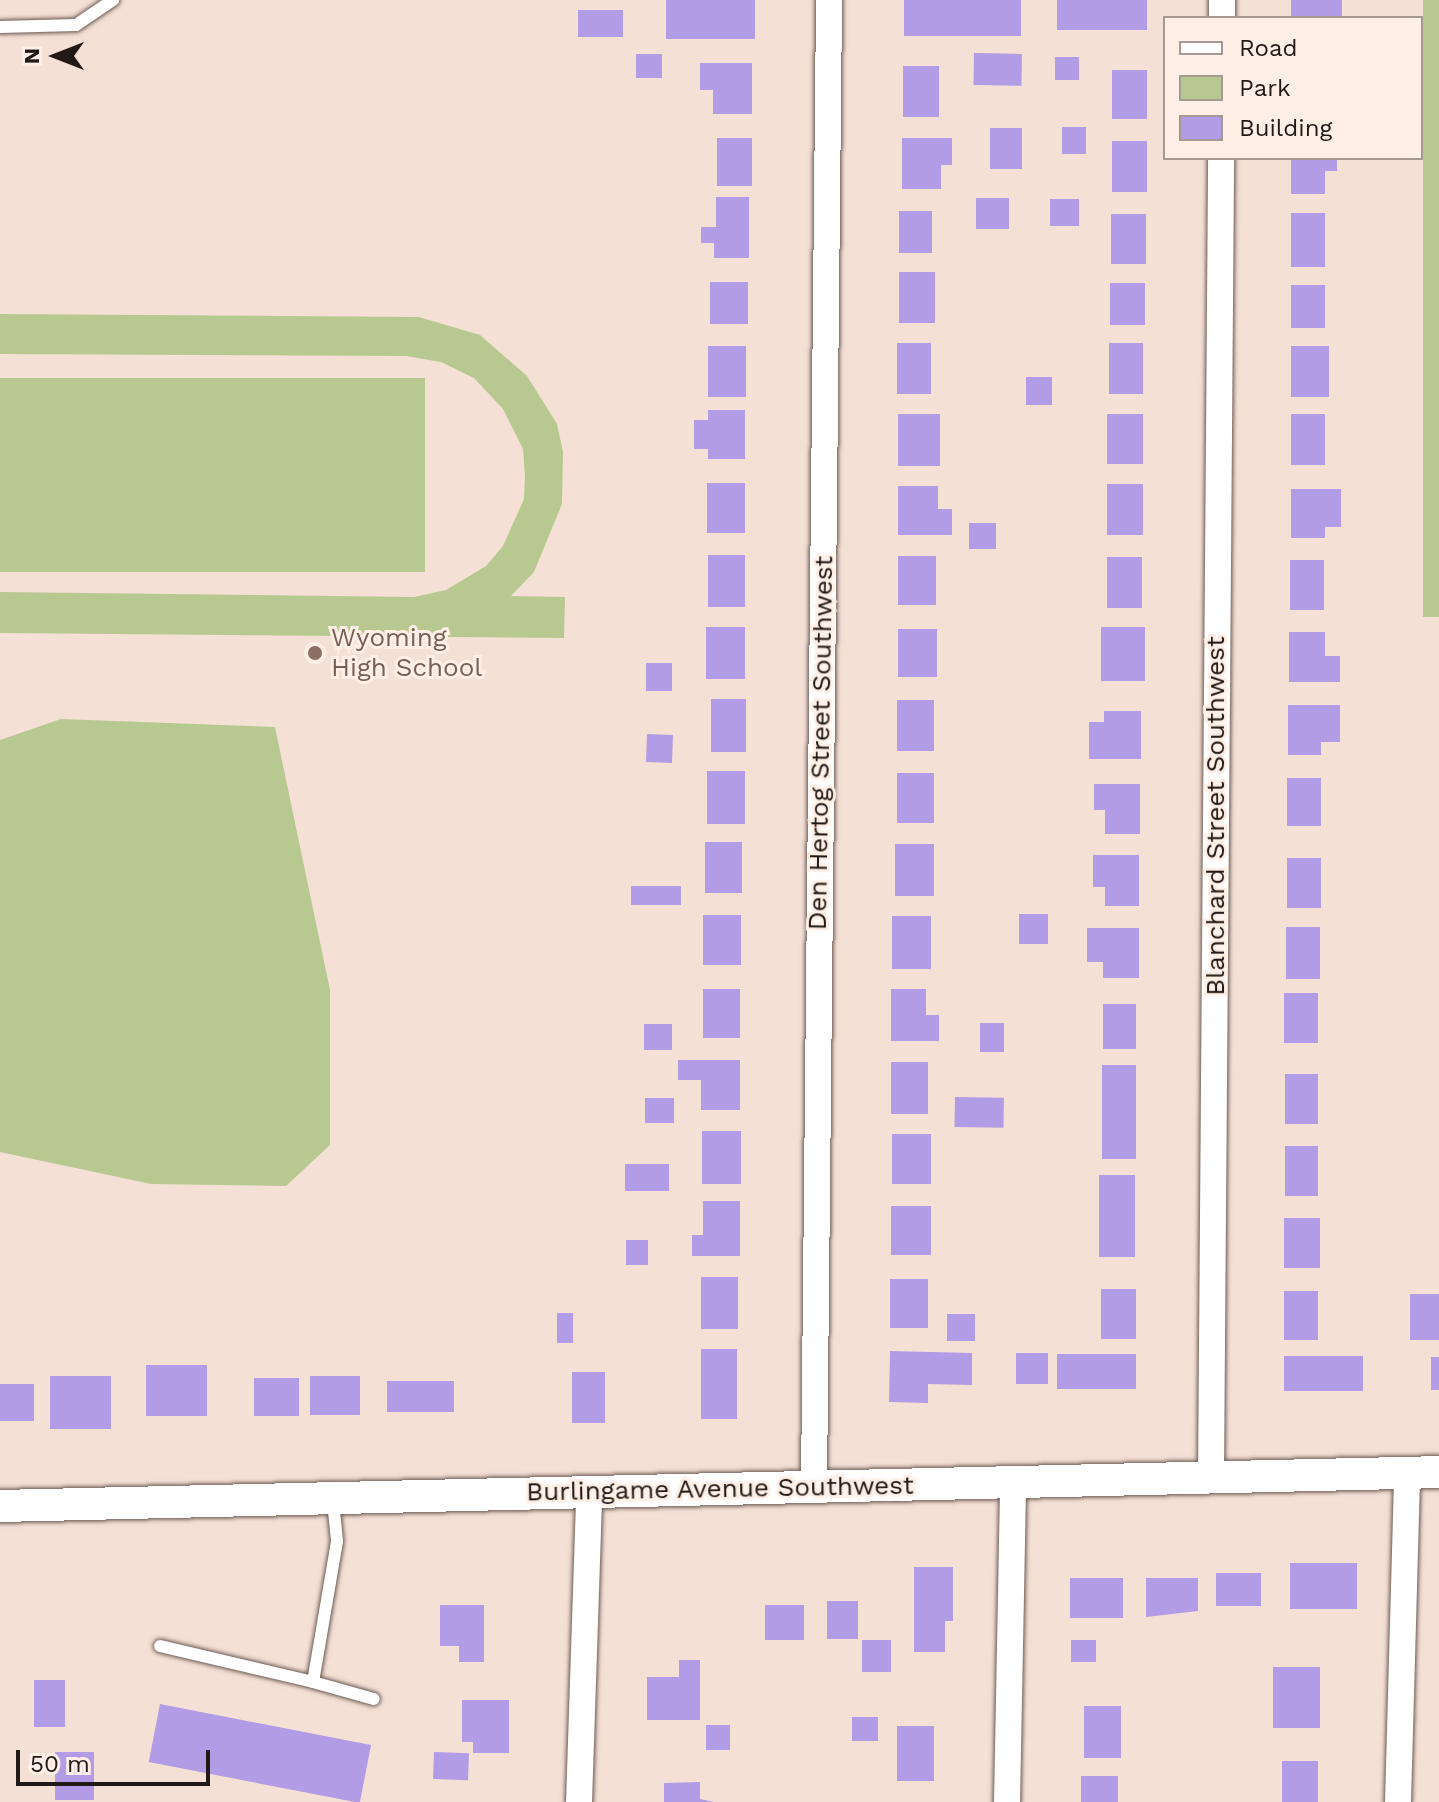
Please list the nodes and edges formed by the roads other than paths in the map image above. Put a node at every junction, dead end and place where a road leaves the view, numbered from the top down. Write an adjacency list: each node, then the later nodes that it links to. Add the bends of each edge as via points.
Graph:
1 (113, 0): 3 (lane, via 76,25)
2 (829, 0): 9 (street, Den Hertog Street Southwest)
3 (0, 27)
4 (1221, 160): 7 (street, Blanchard Street Southwest)
5 (1407, 1472): 6 (street, Burlingame Avenue Southwest); 7 (street, Burlingame Avenue Southwest); 18 (street)
6 (1439, 1472)
7 (1211, 1475): 8 (street, Burlingame Avenue Southwest)
8 (1013, 1483): 9 (street, Burlingame Avenue Southwest); 17 (street)
9 (814, 1486): 10 (street, Burlingame Avenue Southwest)
10 (589, 1493): 11 (street, Burlingame Avenue Southwest); 16 (street)
11 (333, 1498): 12 (street, Burlingame Avenue Southwest); 14 (lane, via 337,1541)
12 (0, 1506)
13 (160, 1646): 14 (lane)
14 (313, 1682): 15 (lane)
15 (374, 1699)
16 (579, 1802)
17 (1007, 1802)
18 (1398, 1802)

